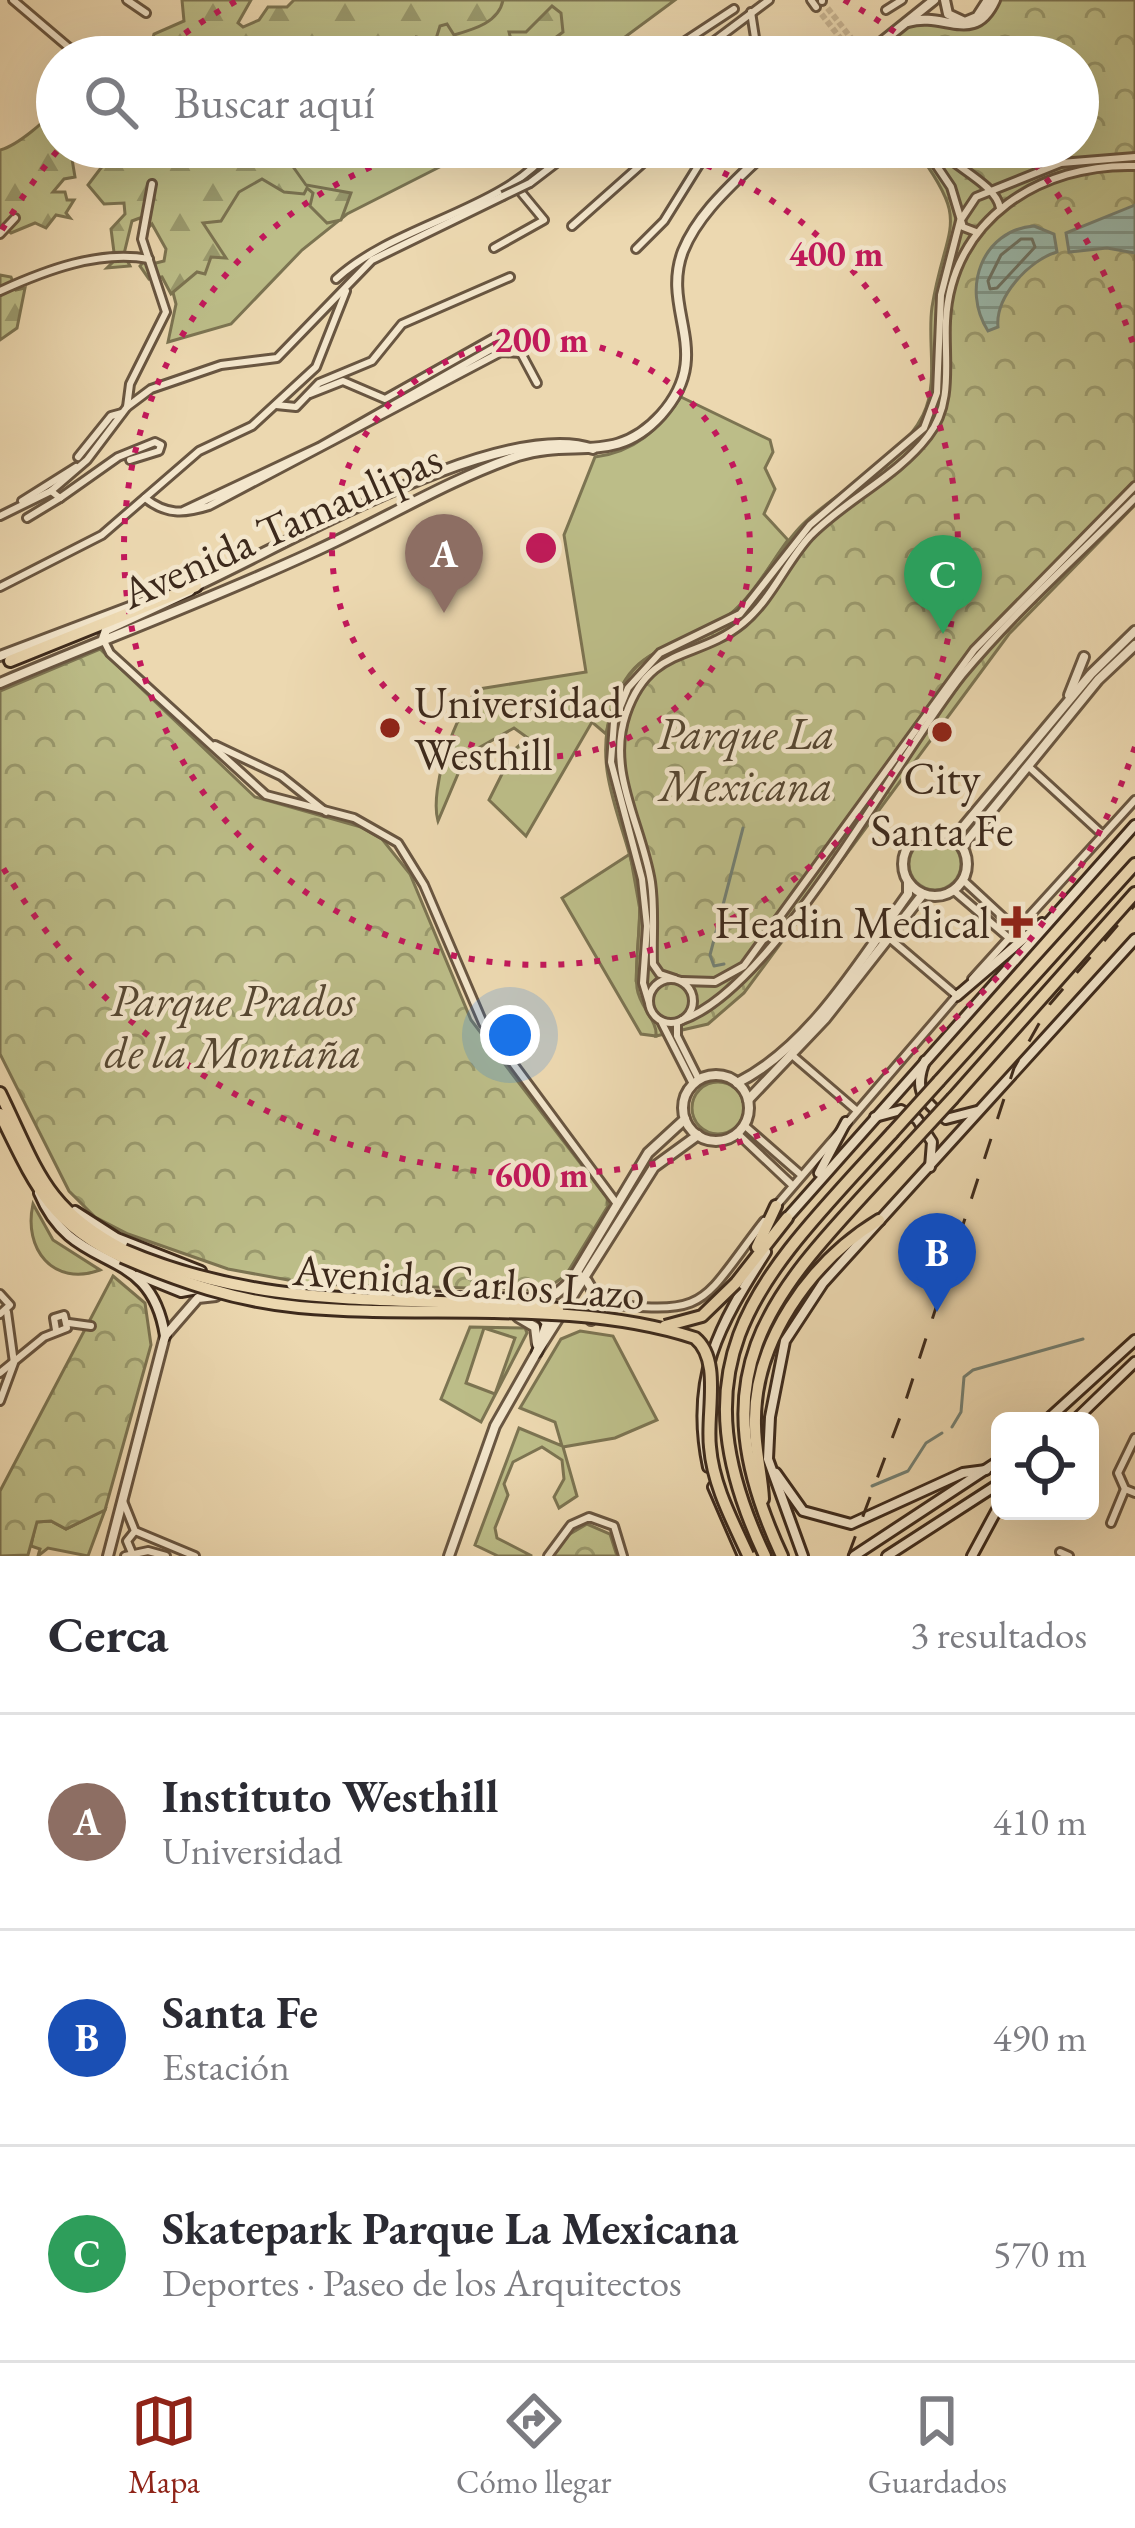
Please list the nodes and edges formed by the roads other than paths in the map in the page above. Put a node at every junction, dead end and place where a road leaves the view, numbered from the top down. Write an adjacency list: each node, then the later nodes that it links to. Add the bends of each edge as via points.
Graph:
1 (14, 0): 13 (street)
2 (127, 0): 11 (street)
3 (769, 0): 10 (street)
4 (902, 0): 9 (street)
5 (934, 0): 12 (street)
6 (945, 0): 7 (street, via 948,14 965,22)
7 (992, 0): 12 (street, via 974,26)
8 (734, 10): 14 (street)
9 (886, 10)
10 (751, 12): 15 (street); 16 (street)
11 (146, 14)
12 (908, 22): 17 (street)
13 (56, 36)
14 (694, 36)
15 (720, 36)
16 (755, 36)
17 (890, 36)
18 (1099, 161): 19 (street)
19 (1135, 162): 20 (street)
20 (1099, 167)
21 (535, 168): 30 (street)
22 (550, 168): 44 (street, bridge, via 372,260)
23 (637, 168): 36 (street)
24 (697, 168): 40 (street)
25 (749, 168): 53 (street, Avenida Tamaulipas, via 701,217 682,252 677,278 690,349 674,396 640,433)
26 (938, 168): 35 (street)
27 (963, 168): 32 (street)
28 (1050, 168): 32 (street)
29 (1094, 168): 33 (street, via 1033,185)
30 (513, 182): 39 (street, via 544,220); 43 (street, via 380,244)
31 (152, 184): 41 (street, via 142,239)
32 (988, 188): 33 (street); 35 (street)
33 (1000, 208): 37 (street)
34 (15, 218): 38 (street)
35 (960, 221): 37 (street); 52 (street, via 938,313)
36 (572, 226)
37 (978, 232): 52 (street, via 949,297 945,398)
38 (0, 234)
39 (494, 248)
40 (636, 249)
41 (149, 260): 45 (street, via 123,255 64,266); 51 (street, via 166,312)
42 (510, 277): 49 (street, via 402,324 372,361)
43 (336, 279)
44 (347, 287): 50 (street, via 316,368); 51 (street, via 277,358 194,372)
45 (0, 291)
46 (506, 331): 49 (street, via 386,399 344,381)
47 (521, 353): 48 (street); 64 (street, via 500,352); 64 (street, via 523,338 509,339)
48 (537, 383)
49 (307, 394): 50 (street, via 292,409)
50 (275, 405): 61 (street, via 252,426 199,451)
51 (125, 410): 55 (street)
52 (932, 423): 86 (street, via 908,457 808,538 738,622 656,666 627,710 620,769)
53 (594, 449): 56 (street, Avenida Tamaulipas, via 543,440); 57 (street, Avenida Tamaulipas, via 532,453)
54 (130, 460): 62 (street, via 161,445 118,457)
55 (79, 462): 59 (street); 63 (street)
56 (455, 464): 57 (street); 68 (street, Avenida Tamaulipas)
57 (462, 480): 71 (street, Avenida Tamaulipas, via 243,584)
58 (1135, 486): 66 (street)
59 (51, 490): 62 (street); 65 (street)
60 (1135, 497): 66 (street)
61 (146, 498): 64 (street, via 162,511); 69 (street, via 102,535)
62 (60, 499): 67 (street)
63 (17, 503)
64 (208, 503)
65 (0, 513)
66 (1112, 515): 84 (street, via 1003,622 904,740)
67 (27, 518)
68 (196, 586): 71 (street, Avenida Tamaulipas, via 106,630); 74 (highway)
69 (0, 587)
70 (1135, 631): 76 (street)
71 (103, 639): 75 (street, Avenida Tamaulipas); 77 (street)
72 (1135, 645): 78 (street)
73 (1084, 657): 76 (street)
74 (5, 659)
75 (0, 683)
76 (1066, 704): 83 (street)
77 (210, 743): 80 (street, via 281,776); 80 (street, via 266,796)
78 (1028, 766): 82 (street); 83 (street)
79 (1135, 800): 82 (street)
80 (329, 814): 122 (street, via 383,830 411,859 483,1024)
81 (1135, 825): 92 (street)
82 (1103, 835): 93 (street)
83 (958, 843): 87 (street, via 967,863); 88 (street, via 936,832 916,838 904,854)
84 (829, 856): 97 (street, via 737,972 716,982); 101 (street, via 747,977)
85 (1135, 864): 175 (highway, bridge, via 768,1274 731,1357 724,1407 740,1500)
86 (644, 867): 97 (street, via 653,964); 99 (street)
87 (962, 880): 89 (street); 93 (street)
88 (908, 882): 91 (street); 105 (street, via 908,894 817,1014)
89 (953, 890): 91 (street); 95 (street)
90 (1135, 893): 161 (highway, bridge, via 800,1267 757,1335 742,1421)
91 (923, 894): 94 (street)
92 (1053, 915): 98 (street); 103 (street)
93 (1017, 930): 95 (street)
94 (888, 938): 98 (street); 102 (street)
95 (1009, 938): 98 (street)
96 (1135, 939): 108 (street)
97 (679, 980): 99 (street, via 656,985); 101 (street, via 693,998)
98 (956, 995): 109 (street)
99 (649, 1004): 100 (street)
100 (660, 1020): 101 (street); 104 (street)
101 (680, 1021): 104 (street, via 676,1036)
102 (792, 1055): 107 (street); 109 (street)
103 (927, 1056): 108 (street, via 919,1090 946,1119 967,1118); 112 (street)
104 (696, 1082): 105 (street, via 716,1075); 111 (street)
105 (737, 1082): 107 (street)
106 (0, 1093): 121 (highway, Avenida Carlos Lazo)
107 (748, 1100): 114 (street)
108 (988, 1104): 118 (street)
109 (856, 1110): 113 (street)
110 (0, 1114): 121 (highway, Avenida Carlos Lazo)
111 (685, 1119): 115 (street); 122 (street, via 648,1153)
112 (868, 1121): 116 (street); 118 (street, via 889,1110 916,1119 932,1142)
113 (846, 1122): 116 (street); 117 (street)
114 (741, 1129): 115 (street, via 718,1141); 119 (street); 120 (street)
115 (698, 1136): 123 (street, via 654,1167)
116 (829, 1161): 117 (street); 125 (street)
117 (810, 1163): 119 (street)
118 (929, 1168): 126 (street)
119 (800, 1174): 120 (street)
120 (792, 1184): 124 (street)
121 (44, 1192): 127 (highway, Avenida Carlos Lazo); 129 (street, Avenida Carlos Lazo, via 58,1232); 130 (street, Avenida Carlos Lazo, via 117,1238)
122 (616, 1204): 123 (street); 134 (street, Avenida Carlos Lazo, via 572,1280 556,1294)
123 (631, 1206): 131 (street)
124 (776, 1206): 128 (highway); 135 (street, Avenida Carlos Lazo, via 688,1307)
125 (787, 1218): 128 (highway); 148 (street, via 722,1322)
126 (879, 1220): 154 (street, via 784,1340); 161 (highway, via 815,1276 771,1340 754,1422)
127 (123, 1254): 128 (highway, Avenida Carlos Lazo, bridge, via 270,1294 529,1306 665,1326 702,1316); 174 (highway, Avenida Carlos Lazo, bridge, via 175,1280 252,1300 579,1318 694,1337 710,1358 713,1470)
128 (746, 1269)
129 (137, 1275): 130 (street, Avenida Carlos Lazo, via 184,1293); 143 (street, via 155,1299)
130 (213, 1275): 133 (street, Avenida Carlos Lazo)
131 (587, 1279): 135 (street); 141 (street)
132 (0, 1294): 137 (street, via 10,1301)
133 (331, 1294): 134 (street, Avenida Carlos Lazo); 136 (street)
134 (525, 1299): 145 (street, via 546,1318)
135 (600, 1303): 139 (street, via 588,1312)
136 (300, 1311): 143 (street, Avenida Carlos Lazo, via 212,1295 198,1298); 145 (street, Avenida Carlos Lazo, via 521,1317 535,1327)
137 (3, 1313): 147 (street)
138 (69, 1323): 140 (street); 142 (street); 142 (street, via 56,1316)
139 (595, 1323): 141 (street, Avenida Carlos Lazo); 148 (street, Avenida Carlos Lazo, via 684,1336)
140 (91, 1326)
141 (556, 1328): 145 (street)
142 (56, 1330): 147 (street)
143 (165, 1336): 160 (street)
144 (1135, 1340): 151 (street)
145 (537, 1352): 168 (street, via 495,1426)
146 (1135, 1362): 152 (street)
147 (14, 1363): 149 (street); 150 (street)
148 (706, 1366): 174 (street, via 705,1453)
149 (0, 1373)
150 (0, 1401)
151 (1056, 1412)
152 (1083, 1412)
153 (1135, 1438): 158 (street, via 1120,1460)
154 (768, 1459): 156 (street, via 803,1511 851,1524); 165 (street)
155 (991, 1466): 156 (street)
156 (986, 1470): 177 (street)
157 (991, 1489): 178 (street)
158 (1125, 1489): 159 (street); 163 (street)
159 (1135, 1493)
160 (123, 1501): 164 (street); 169 (street)
161 (761, 1508): 176 (highway)
162 (991, 1520): 179 (street)
163 (1112, 1523)
164 (135, 1532): 167 (street); 171 (street)
165 (801, 1552)
166 (1060, 1552): 180 (street)
167 (128, 1554): 170 (street)
168 (449, 1555)
169 (108, 1556)
170 (166, 1556)
171 (195, 1556)
172 (548, 1556): 173 (street, via 571,1525 590,1517 614,1526)
173 (623, 1556)
174 (746, 1556)
175 (765, 1556)
176 (782, 1556)
177 (854, 1556)
178 (887, 1556)
179 (972, 1556)
180 (1069, 1556)

